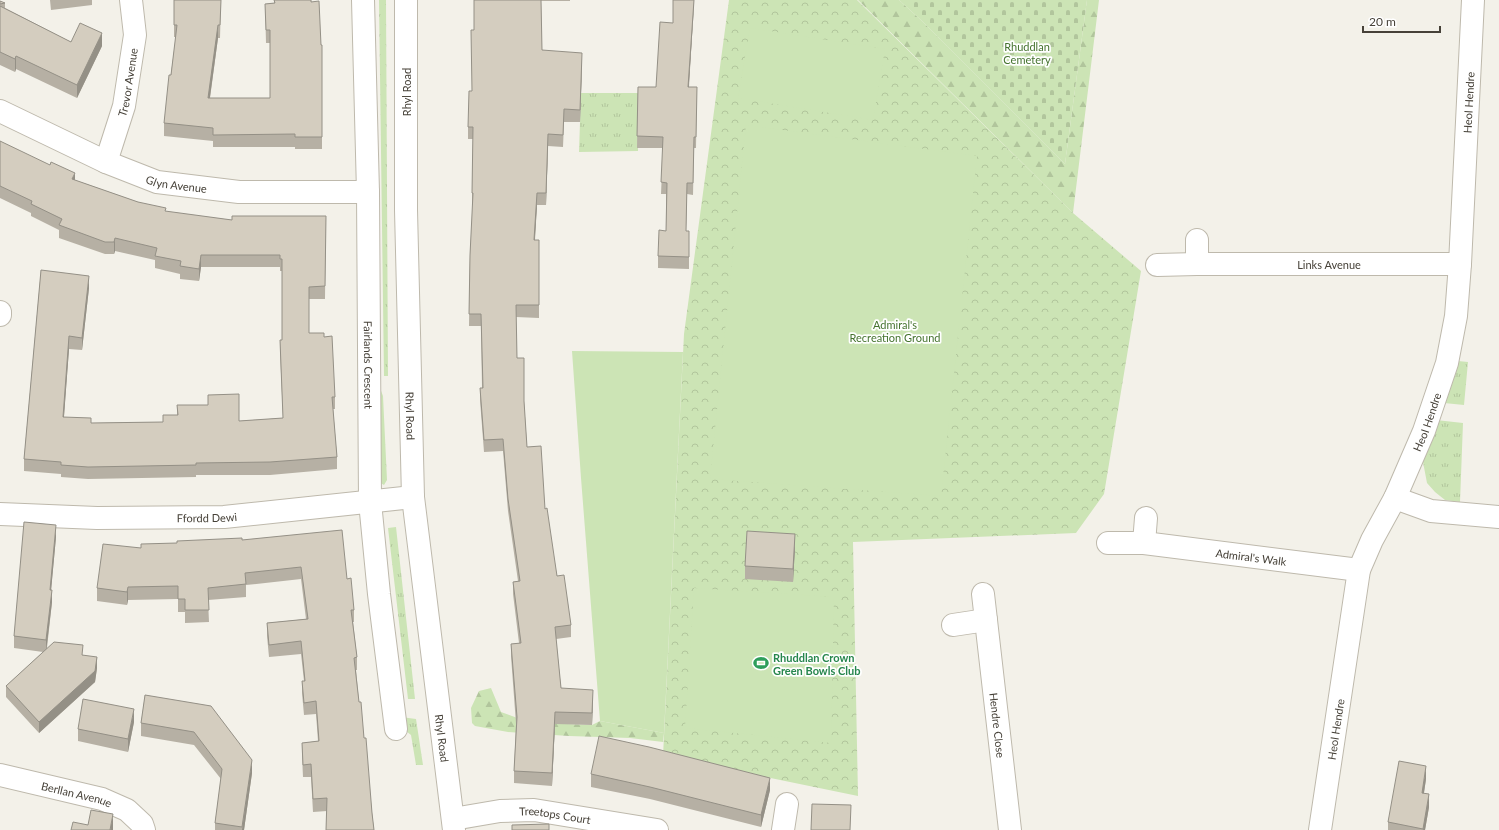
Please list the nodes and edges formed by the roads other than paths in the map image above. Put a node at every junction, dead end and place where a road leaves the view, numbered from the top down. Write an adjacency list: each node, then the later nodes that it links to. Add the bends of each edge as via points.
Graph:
1 (131, 0): 6 (street, Trevor Avenue, via 135,35 124,106)
2 (363, 0): 7 (street, Fairlands Crescent)
3 (406, 0): 14 (street, Rhyl Road, via 406,210)
4 (1473, 0): 10 (street, Heol Hendre)
5 (0, 111): 6 (street, Glyn Avenue)
6 (106, 162): 7 (street, Glyn Avenue, via 157,182 239,192)
7 (368, 192): 16 (street, Fairlands Crescent)
8 (1197, 240): 9 (street)
9 (1197, 264): 10 (street, Links Avenue); 11 (street, Links Avenue)
10 (1460, 264): 15 (street, Heol Hendre, via 1456,316 1447,363 1424,430)
11 (1157, 265)
12 (0, 312): 13 (street)
13 (0, 315)
14 (413, 497): 16 (street, Ffordd Dewi); 29 (street, Rhyl Road)
15 (1395, 498): 18 (street, via 1431,511); 22 (street, Heol Hendre)
16 (370, 502): 17 (street, Ffordd Dewi, via 224,517 97,518); 26 (street, Fairlands Crescent)
17 (0, 514)
18 (1499, 517)
19 (1146, 518): 21 (street)
20 (1108, 543): 21 (street, Admiral's Walk)
21 (1144, 543): 22 (street, Admiral's Walk)
22 (1359, 570): 34 (street, Heol Hendre)
23 (983, 594): 24 (street, Hendre Close)
24 (986, 620): 25 (street); 33 (street, Hendre Close)
25 (953, 625)
26 (396, 729)
27 (0, 775): 30 (street, Berllan Avenue, via 102,799 127,810 142,824)
28 (787, 804): 32 (street)
29 (454, 824): 31 (street, Treetops Court, via 500,811 534,810)
30 (144, 830)
31 (657, 830)
32 (783, 830)
33 (1010, 830)
34 (1320, 830)

